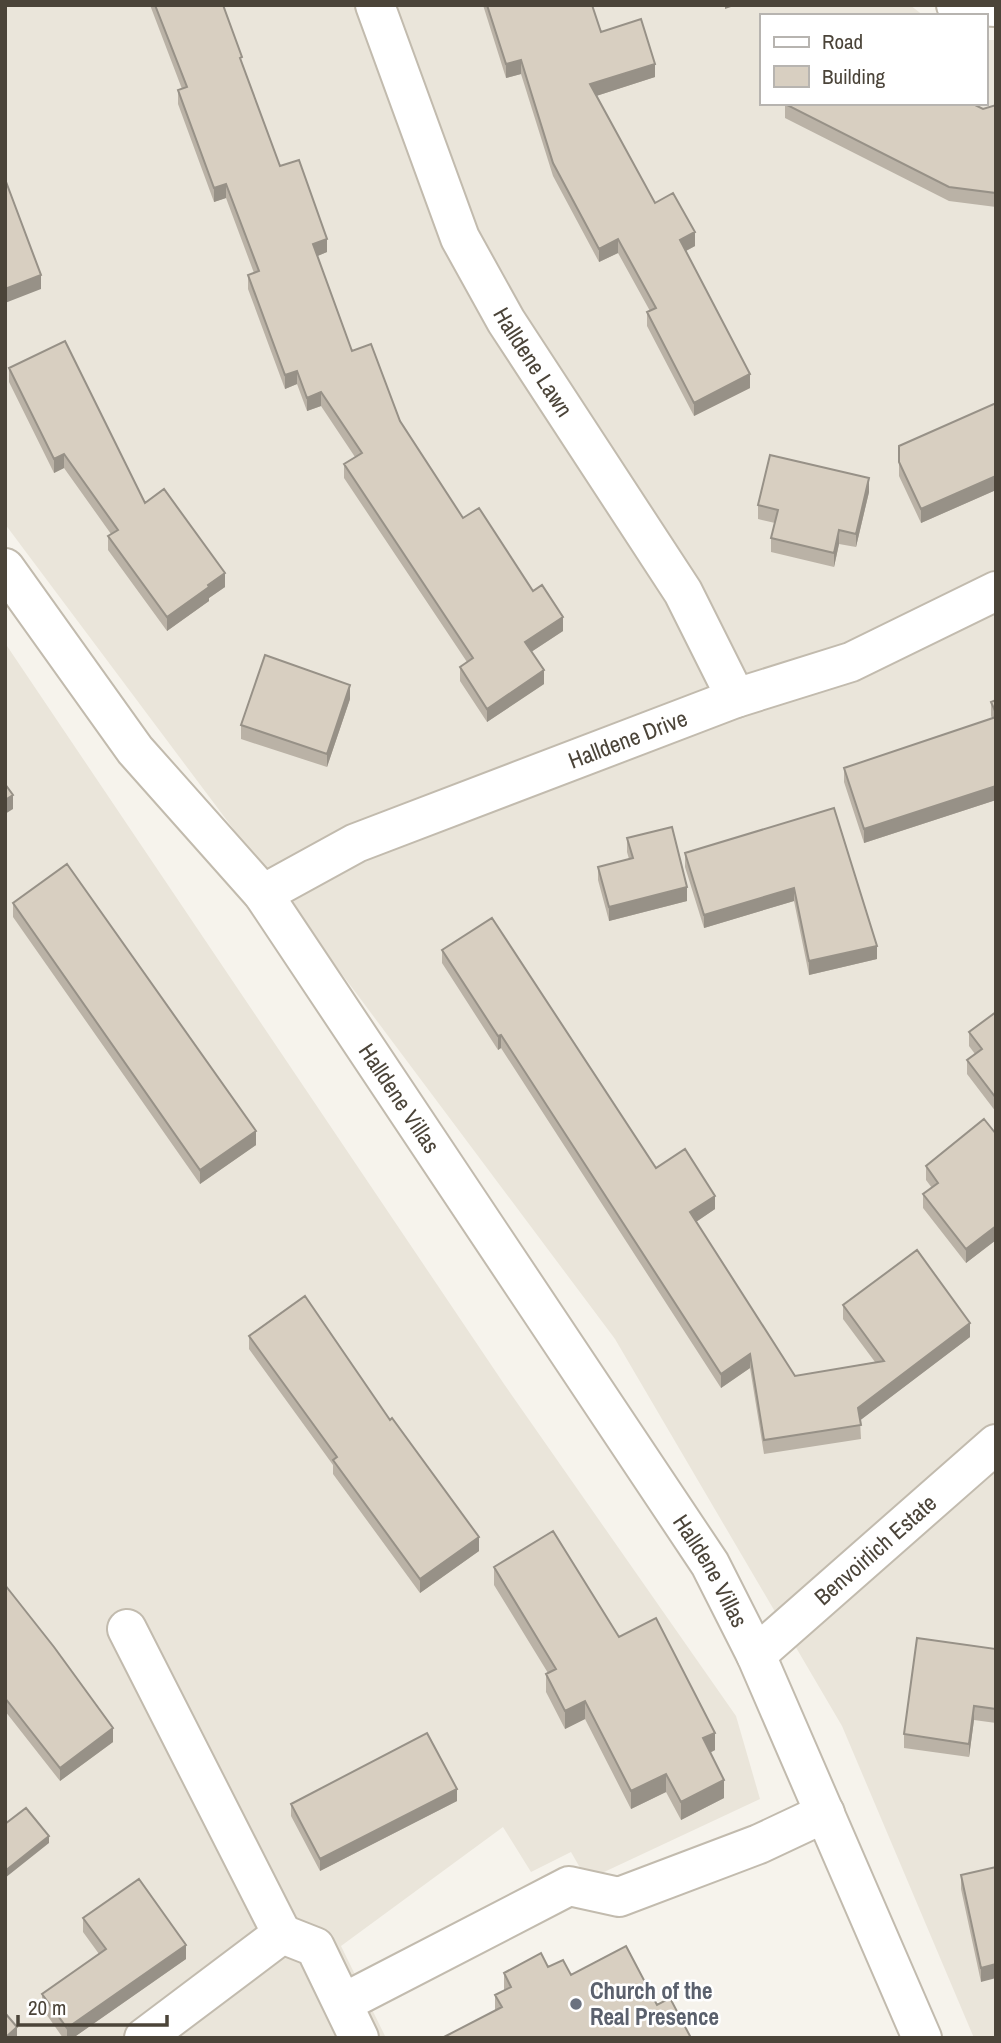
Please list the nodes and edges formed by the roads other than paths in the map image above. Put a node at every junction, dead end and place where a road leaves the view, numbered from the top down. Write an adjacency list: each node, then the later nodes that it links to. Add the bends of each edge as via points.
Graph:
1 (375, 5): 6 (street, Halldene Lawn, via 460,239 506,321 683,592)
2 (956, 5): 3 (street)
3 (996, 7)
4 (5, 568): 7 (street, Halldene Villas, via 135,750)
5 (996, 591): 6 (street, Halldene Drive, via 851,662)
6 (736, 698): 7 (street, Halldene Drive, via 356,844)
7 (263, 894): 10 (street, Halldene Villas, via 710,1564)
8 (996, 1444): 10 (street, Benvoirlich Estate)
9 (127, 1629): 12 (street)
10 (756, 1655): 11 (street, Halldene Villas)
11 (825, 1813): 13 (street, via 759,1844 618,1897 569,1886); 16 (street, Halldene Villas)
12 (282, 1934): 13 (street, via 315,1947); 14 (street)
13 (342, 2003): 15 (street)
14 (144, 2038)
15 (359, 2038)
16 (922, 2038)

